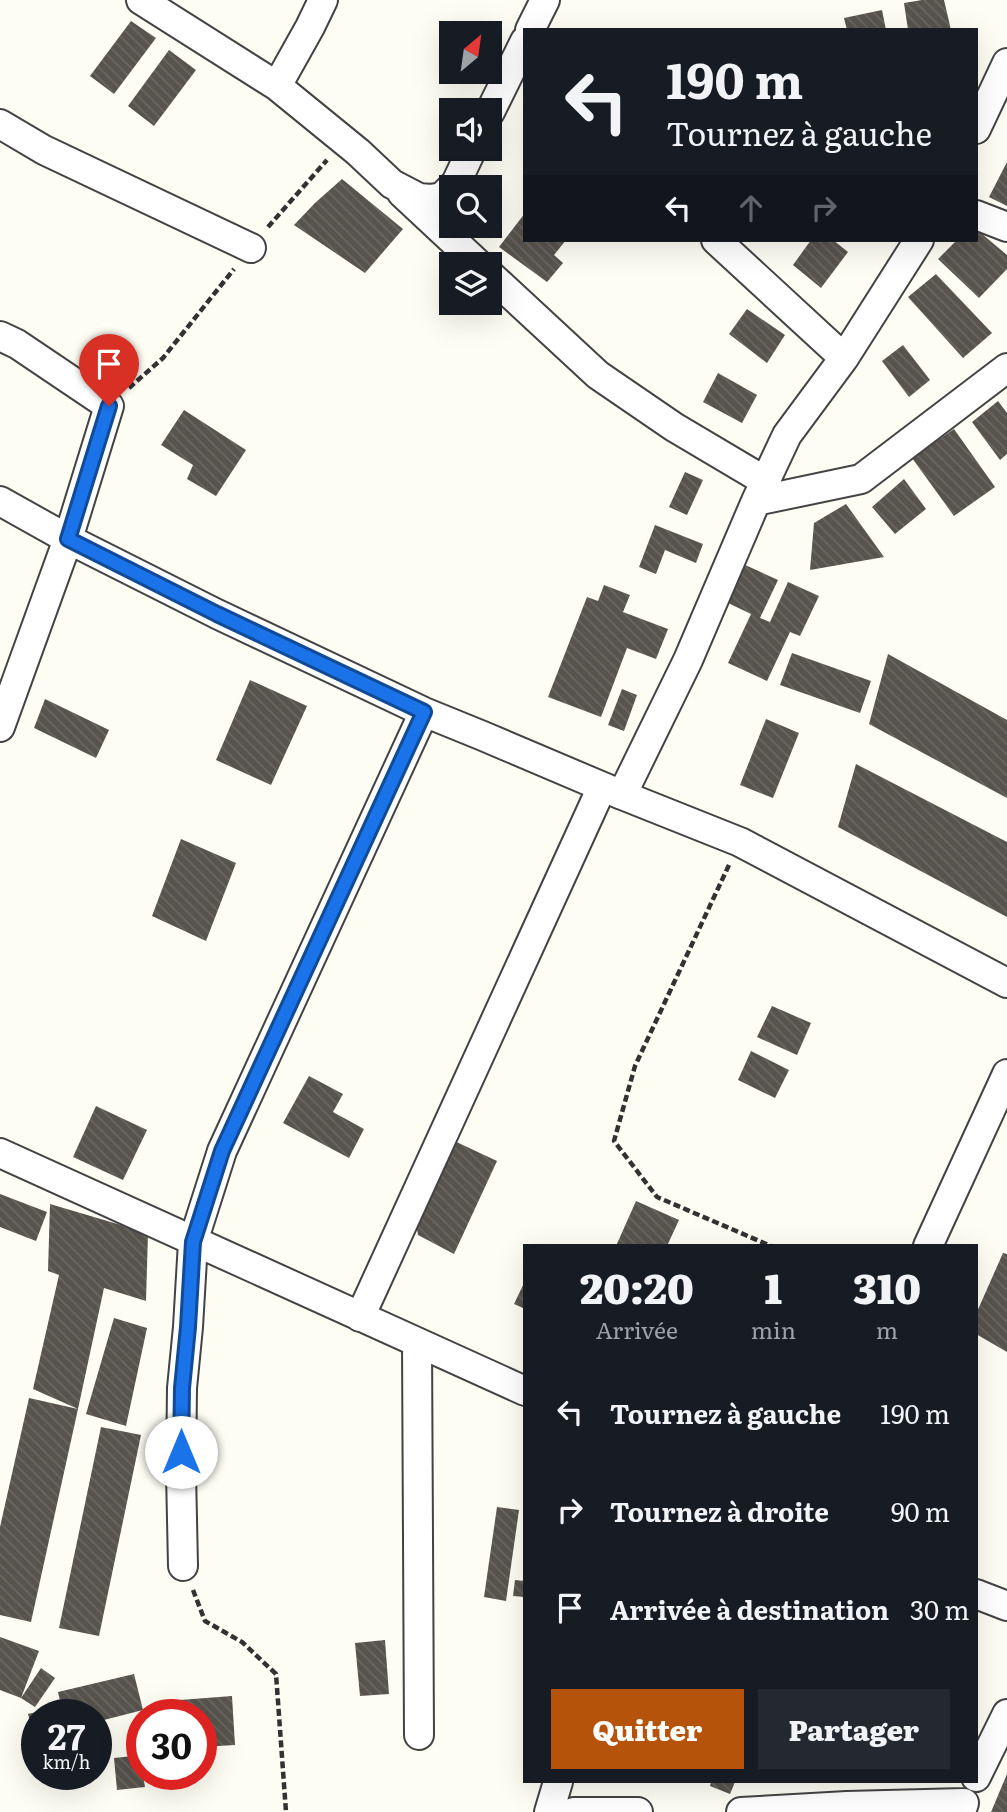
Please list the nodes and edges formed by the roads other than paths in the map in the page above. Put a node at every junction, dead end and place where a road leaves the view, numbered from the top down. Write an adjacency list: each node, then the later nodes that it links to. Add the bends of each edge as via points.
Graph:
1 (141, 0): 7 (street)
2 (323, 0): 7 (street)
3 (545, 0): 4 (street)
4 (533, 28)
5 (523, 50): 8 (street)
6 (1007, 63): 10 (street)
7 (277, 86): 12 (street)
8 (497, 98)
9 (0, 124): 17 (street, via 44,150)
10 (978, 125)
11 (466, 161): 12 (street, via 456,183 442,197 419,198)
12 (392, 184): 18 (street)
13 (978, 216): 14 (street)
14 (1007, 227)
15 (718, 242): 21 (street)
16 (918, 242): 21 (street)
17 (251, 248)
18 (465, 252)
19 (502, 286): 23 (street, via 598,375)
20 (0, 336): 25 (street, via 109,406)
21 (844, 358): 23 (street, via 787,435)
22 (1007, 368): 23 (street, via 861,479)
23 (760, 491): 28 (street, via 688,660)
24 (0, 501): 25 (street)
25 (68, 539): 26 (street); 27 (street)
26 (424, 712): 28 (street); 32 (street, via 222,1151)
27 (0, 727)
28 (612, 791): 29 (street, via 740,842); 34 (street)
29 (1007, 983)
30 (1007, 1074): 33 (street)
31 (0, 1153): 32 (street)
32 (193, 1242): 34 (street); 37 (street, via 182,1388)
33 (929, 1244)
34 (360, 1317): 35 (street)
35 (416, 1342): 36 (street); 41 (street)
36 (523, 1390)
37 (183, 1566)
38 (978, 1595): 39 (street)
39 (1007, 1606)
40 (1007, 1714): 42 (street)
41 (419, 1735)
42 (978, 1774)
43 (558, 1783): 45 (street)
44 (969, 1793): 48 (street)
45 (549, 1812)
46 (574, 1812): 47 (street)
47 (638, 1812)
48 (741, 1812)

